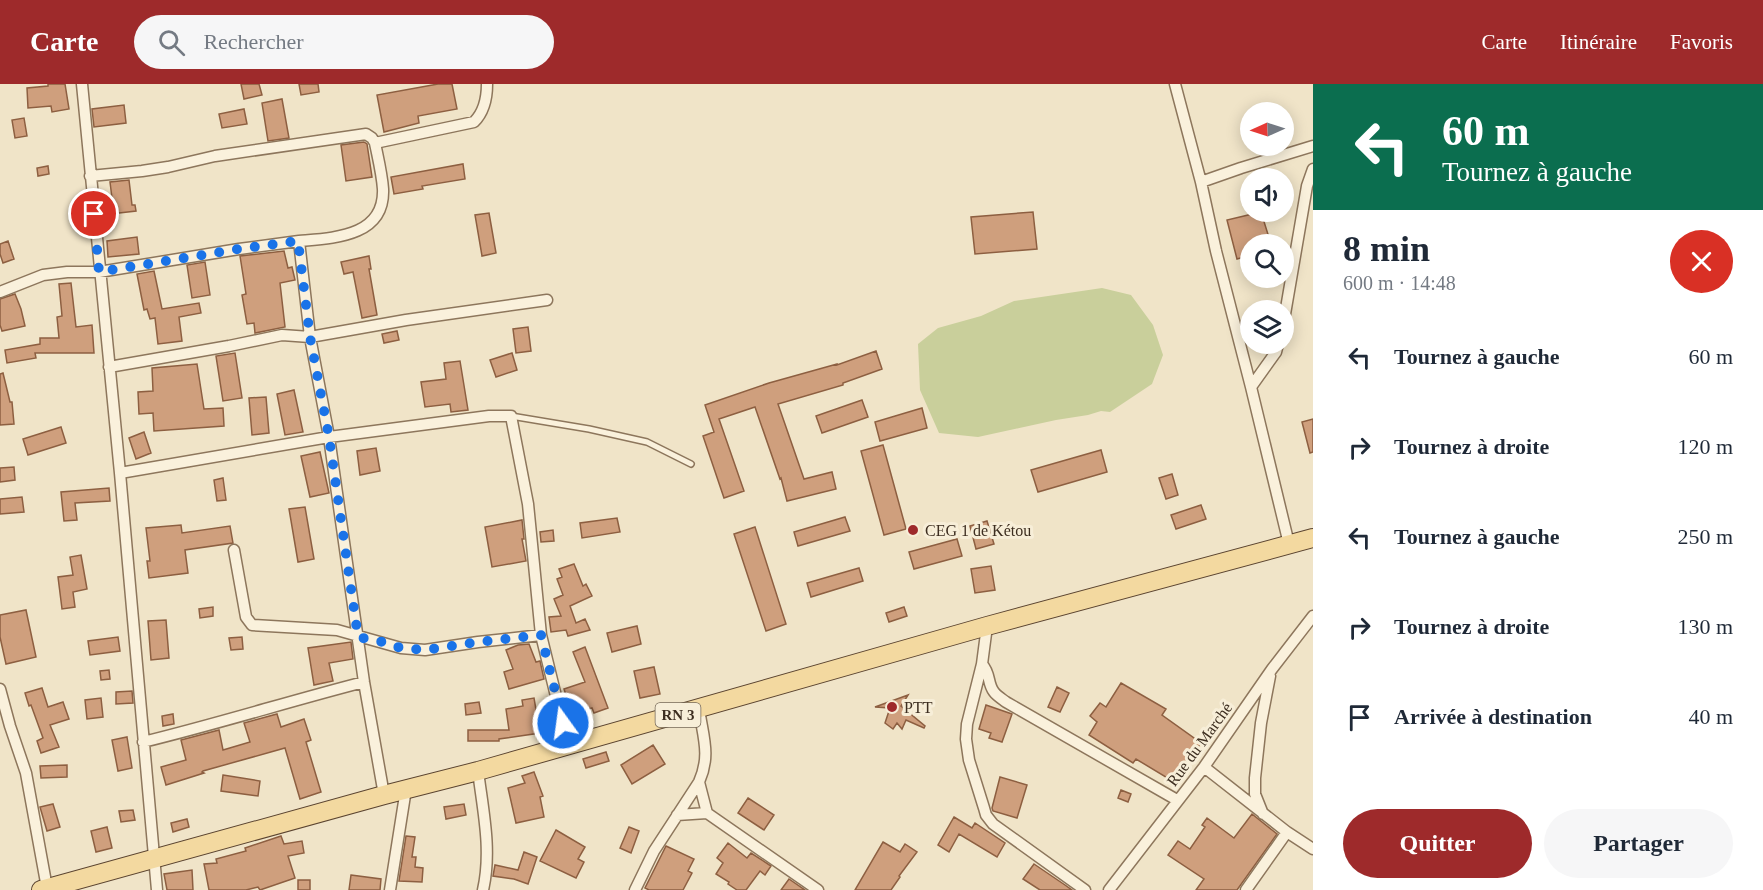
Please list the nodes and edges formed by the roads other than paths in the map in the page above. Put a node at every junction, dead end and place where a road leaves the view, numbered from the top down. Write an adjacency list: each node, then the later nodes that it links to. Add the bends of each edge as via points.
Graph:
1 (82, 84): 7 (street)
2 (487, 84): 4 (street, via 484,103 474,122)
3 (1175, 84): 8 (street)
4 (375, 143): 7 (street, via 366,134); 9 (street, via 383,190 374,220 342,236)
5 (1313, 146): 8 (street)
6 (1313, 169): 13 (street)
7 (90, 176): 10 (street)
8 (1201, 182): 17 (street)
9 (298, 241): 10 (street); 14 (street)
10 (99, 272): 11 (street, via 43,275); 16 (street)
11 (0, 292)
12 (547, 300): 14 (street)
13 (1287, 300)
14 (310, 337): 16 (street, via 282,335); 19 (street)
15 (1275, 354): 17 (street)
16 (109, 367): 21 (street)
17 (1251, 387): 23 (street)
18 (511, 416): 19 (street); 20 (lane, via 647,442); 27 (street, via 528,504)
19 (329, 437): 21 (street); 28 (street)
20 (691, 464)
21 (120, 473): 35 (street)
22 (1313, 538): 23 (main road, RN 3)
23 (1289, 544): 26 (main road, RN 3)
24 (234, 550): 28 (street, via 246,617 252,625 337,630)
25 (1313, 616): 30 (street, Rue du Marché)
26 (987, 626): 29 (street); 33 (main road, RN 3)
27 (541, 635): 28 (street, via 425,650); 36 (street)
28 (358, 637): 31 (street)
29 (982, 664): 42 (street, via 995,694 1006,702); 55 (street, via 966,739 986,815)
30 (1272, 669): 37 (street, Rue du Marché); 44 (street, via 1255,778)
31 (364, 682): 35 (street); 41 (street)
32 (0, 689): 34 (street)
33 (699, 709): 36 (main road, RN 3); 39 (street, via 707,756)
34 (5, 725): 49 (street, via 26,773)
35 (143, 742): 48 (street)
36 (568, 746): 38 (main road, RN 3)
37 (1204, 767): 42 (street, Rue du Marché); 44 (street)
38 (478, 771): 40 (main road, RN 3); 52 (street, via 488,850)
39 (699, 782): 43 (street); 45 (street)
40 (406, 789): 41 (main road, RN 3); 51 (street)
41 (384, 795): 48 (main road, RN 3)
42 (1177, 800): 56 (street, Rue du Marché)
43 (707, 813): 45 (street); 54 (street)
44 (1263, 814): 46 (street)
45 (677, 815): 53 (street)
46 (1287, 832): 47 (street); 57 (street)
47 (1313, 849)
48 (154, 860): 49 (main road, RN 3); 50 (street)
49 (53, 888)
50 (157, 890)
51 (390, 890)
52 (483, 890)
53 (635, 890)
54 (818, 890)
55 (1085, 890)
56 (1109, 890)
57 (1246, 890)

